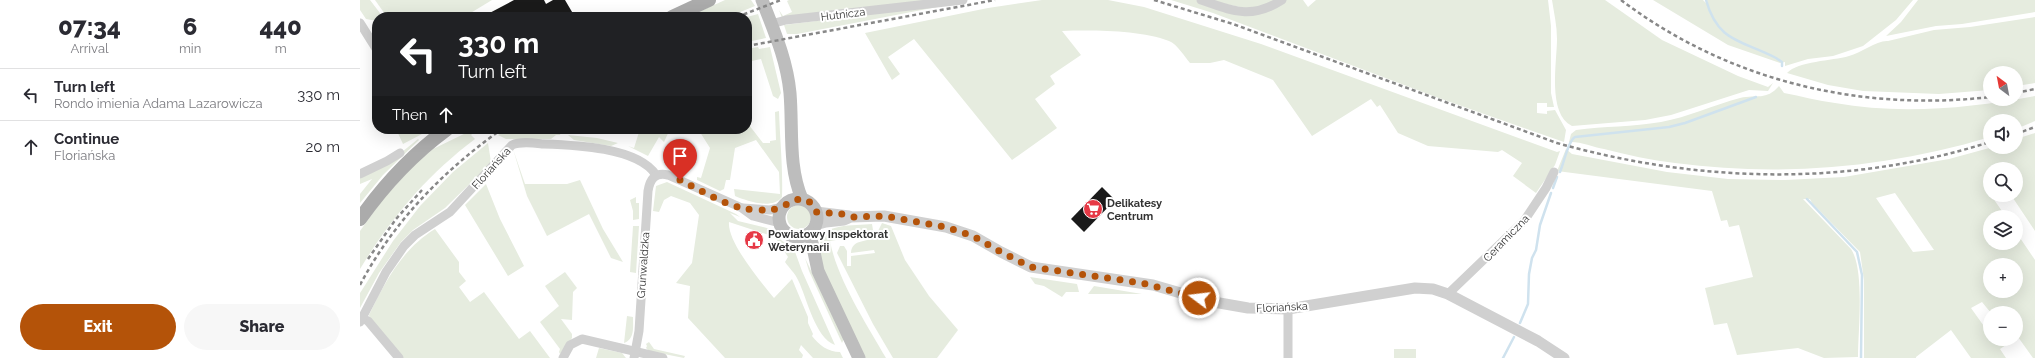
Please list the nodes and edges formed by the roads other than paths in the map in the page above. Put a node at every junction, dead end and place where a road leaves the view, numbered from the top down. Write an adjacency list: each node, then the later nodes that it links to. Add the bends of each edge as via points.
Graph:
1 (709, 0): 6 (main road)
2 (762, 0): 8 (main road)
3 (963, 0): 8 (street, Hutnicza, via 786,20)
4 (1201, 0): 5 (street, via 1236,12 1249,13 1265,10)
5 (1282, 0)
6 (683, 12)
7 (360, 23): 9 (street)
8 (772, 24): 12 (main road, via 788,77)
9 (372, 42)
10 (441, 134): 21 (main road, via 382,189)
11 (400, 153): 14 (street)
12 (792, 153): 16 (main road); 17 (main road)
13 (1554, 172): 24 (street, Ceramiczna, via 1524,221)
14 (360, 174)
15 (656, 175): 18 (street, via 668,174); 26 (street, Floriańska, via 641,162 604,149 553,144 512,145 450,212 415,235 404,246 386,272); 27 (street, Grunwaldzka, via 650,180 648,190)
16 (802, 199): 17 (main road); 19 (main road, via 811,204)
17 (785, 205): 18 (street, via 770,210); 22 (main road, via 780,215)
18 (742, 208): 22 (street, via 753,216)
19 (816, 212): 20 (street, Floriańska); 23 (main road)
20 (852, 217): 23 (street, Floriańska); 25 (street, Floriańska, via 884,216 946,227 973,236 1001,252 1041,269 1153,285 1248,308)
21 (360, 219)
22 (780, 223): 23 (main road, via 785,231)
23 (807, 232): 31 (main road, via 802,242)
24 (1448, 294): 25 (street, Floriańska, via 1420,288); 33 (street, Floriańska, via 1538,341)
25 (1288, 309): 32 (street)
26 (361, 320): 28 (street, via 368,321)
27 (635, 355): 29 (street, via 582,339 570,345); 30 (street)
28 (399, 358)
29 (563, 358)
30 (663, 358)
31 (859, 358)
32 (1288, 358)
33 (1564, 358)

